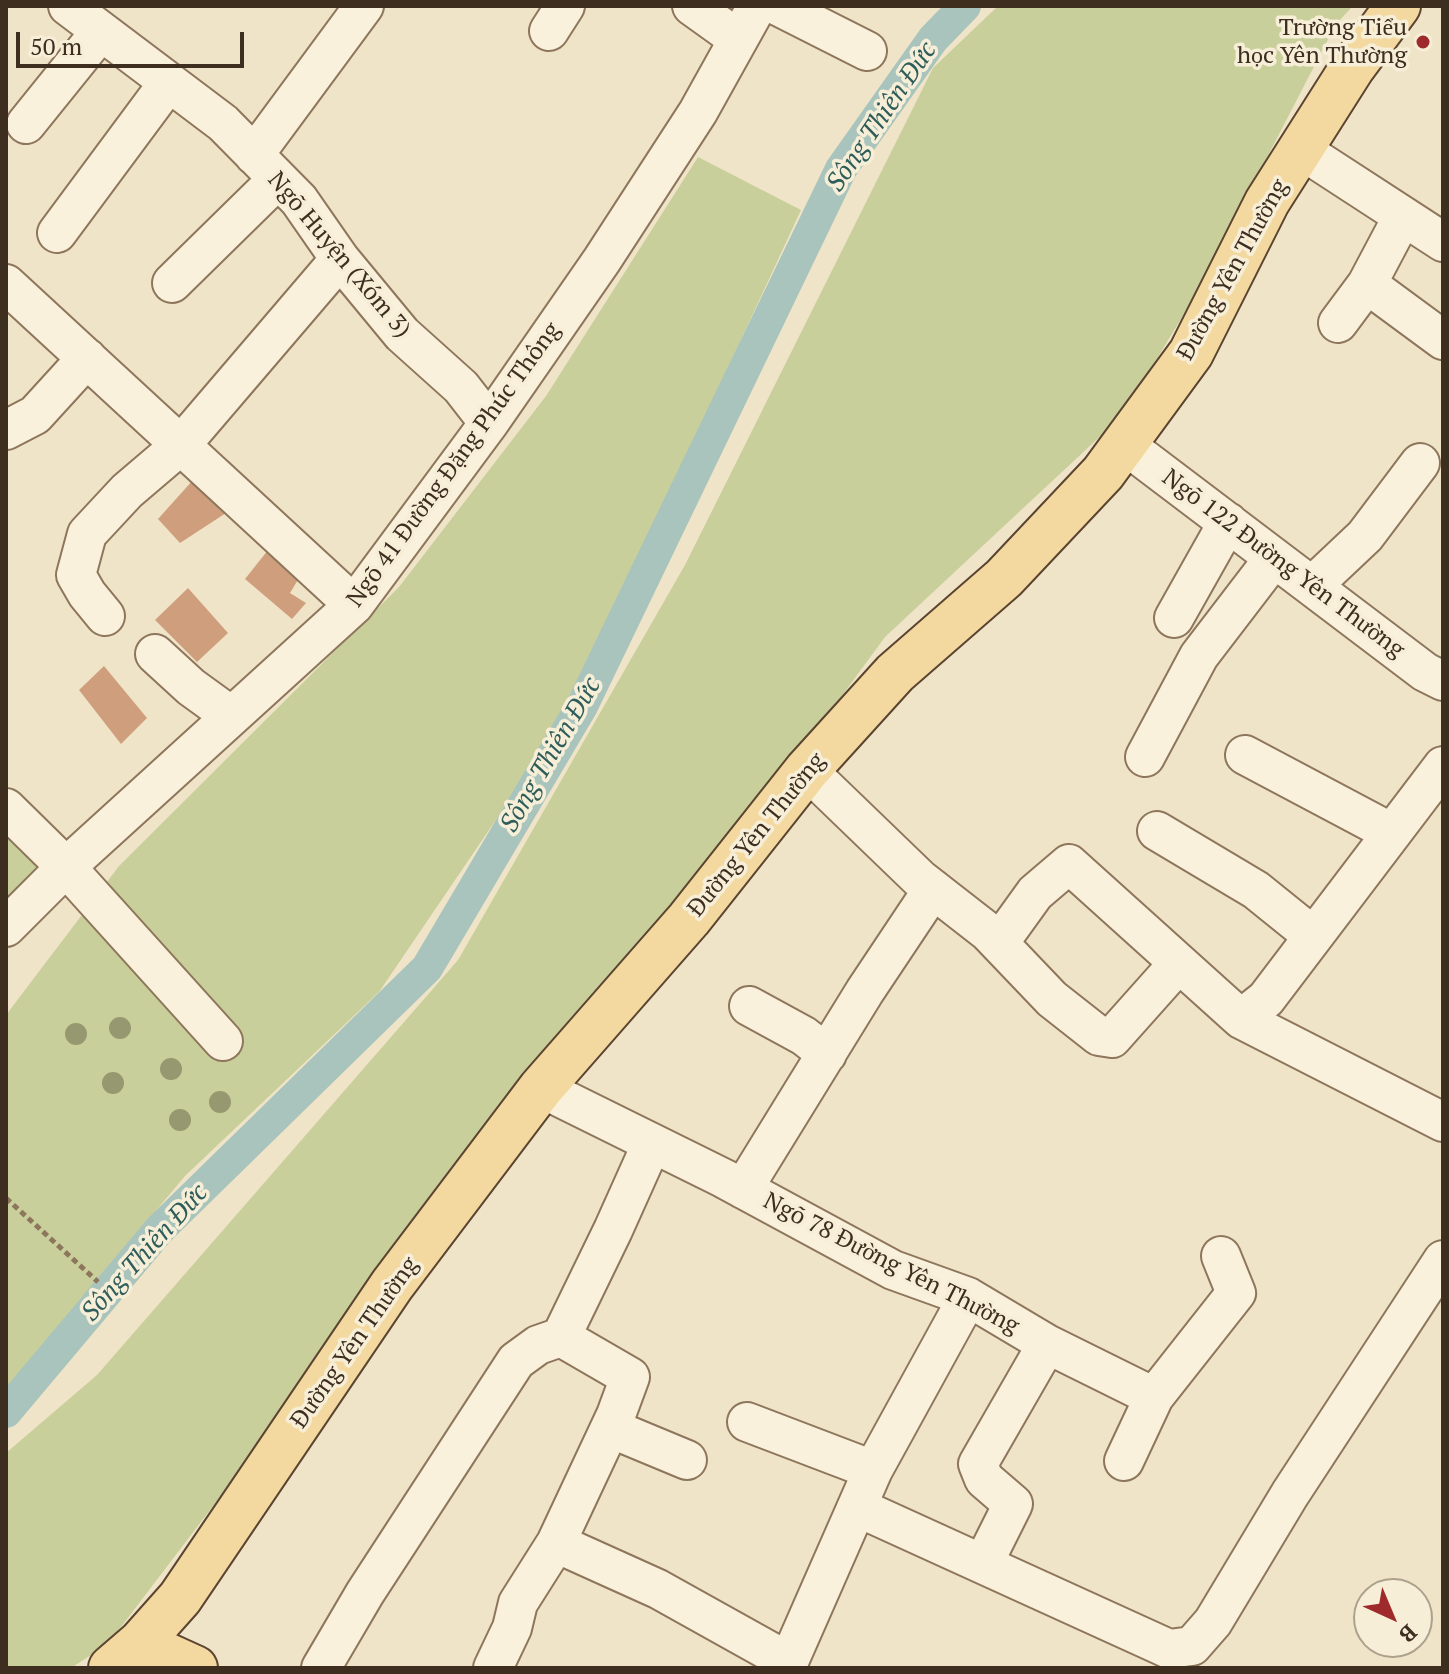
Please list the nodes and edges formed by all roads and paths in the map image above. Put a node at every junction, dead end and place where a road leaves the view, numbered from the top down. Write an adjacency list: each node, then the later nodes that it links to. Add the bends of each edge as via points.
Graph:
1 (68, 6): 7 (street, Ngõ Huyện (Xóm 3))
2 (364, 6): 13 (street)
3 (692, 6): 8 (street)
4 (757, 6): 8 (street, Ngõ 41 Đường Đặng Phúc Thông)
5 (778, 6): 9 (street)
6 (1398, 6): 12 (main road, Đường Yên Thường)
7 (101, 31): 10 (street, Ngõ Huyện (Xóm 3)); 11 (street)
8 (738, 39): 24 (street, Ngõ 41 Đường Đặng Phúc Thông, via 698,112)
9 (867, 51)
10 (169, 82): 13 (street, Ngõ Huyện (Xóm 3), via 223,123); 15 (street)
11 (26, 124)
12 (1300, 149): 14 (street); 26 (main road, Đường Yên Thường, via 1267,202 1191,353)
13 (266, 167): 17 (street, Ngõ Huyện (Xóm 3), via 299,200); 18 (street)
14 (1403, 216): 16 (street); 20 (street)
15 (57, 233)
16 (1443, 242)
17 (340, 259): 24 (street, Ngõ Huyện (Xóm 3), via 402,334 461,387); 27 (street)
18 (172, 283)
19 (6, 284): 23 (street)
20 (1367, 284): 21 (street); 22 (street)
21 (1338, 323)
22 (1443, 340)
23 (87, 358): 25 (street, via 35,415); 27 (street)
24 (489, 423): 32 (street, Ngõ 41 Đường Đặng Phúc Thông)
25 (6, 430)
26 (1124, 444): 29 (street, Ngõ 122 Đường Yên Thường); 41 (main road, Đường Yên Thường, via 1004,578 895,673)
27 (181, 445): 32 (street); 33 (street, via 87,534 76,575)
28 (1420, 463): 31 (street, via 1365,536)
29 (1228, 522): 30 (street, Ngõ 122 Đường Yên Thường); 34 (street)
30 (1274, 558): 31 (street, Ngõ 122 Đường Yên Thường); 39 (street, via 1199,656)
31 (1312, 586): 36 (street, Ngõ 122 Đường Yên Thường)
32 (354, 605): 37 (street, Ngõ 41 Đường Đặng Phúc Thông)
33 (105, 616)
34 (1174, 618)
35 (155, 654): 37 (street)
36 (1437, 668)
37 (231, 716): 45 (street, Ngõ 41 Đường Đặng Phúc Thông)
38 (1245, 755): 44 (street)
39 (1145, 757)
40 (1443, 766): 44 (street)
41 (807, 770): 46 (street); 55 (main road, Đường Yên Thường, via 689,919)
42 (6, 808): 45 (street)
43 (1157, 831): 48 (street, via 1256,890)
44 (1392, 833): 48 (street)
45 (66, 867): 47 (street, Ngõ 41 Đường Đặng Phúc Thông); 53 (street)
46 (933, 889): 49 (street); 54 (street)
47 (6, 927)
48 (1313, 936): 52 (street, via 1266,999)
49 (999, 943): 50 (street, via 1052,999 1099,1036 1112,1038); 50 (street, via 1035,893 1069,864)
50 (1178, 964): 52 (street)
51 (749, 1006): 54 (street)
52 (1241, 1019): 56 (street)
53 (223, 1041)
54 (827, 1054): 58 (street)
55 (541, 1088): 57 (street, Ngõ 78 Đường Yên Thường); 75 (main road, Đường Yên Thường, via 392,1285 180,1598)
56 (1443, 1122)
57 (652, 1143): 58 (street, Ngõ 78 Đường Yên Thường); 64 (street)
58 (743, 1189): 63 (street, Ngõ 78 Đường Yên Thường, via 893,1270)
59 (6, 1198): 62 (path)
60 (1221, 1256): 66 (street, via 1236,1293)
61 (1443, 1260): 74 (street, via 1213,1622 1192,1646 1169,1649)
62 (98, 1282)
63 (968, 1297): 65 (street, Ngõ 78 Đường Yên Thường); 71 (street)
64 (561, 1337): 68 (street, via 630,1377); 78 (street, via 516,1361)
65 (1047, 1344): 66 (street, Ngõ 78 Đường Yên Thường); 74 (street, via 978,1464 984,1479 1013,1504)
66 (1154, 1397): 70 (street)
67 (747, 1422): 71 (street)
68 (610, 1428): 69 (street); 73 (street)
69 (687, 1460)
70 (1124, 1461)
71 (873, 1470): 72 (street)
72 (857, 1507): 74 (street); 76 (street)
73 (556, 1543): 76 (street, via 658,1589); 79 (street, via 518,1603)
74 (983, 1564)
75 (126, 1656): 77 (main road)
76 (788, 1665)
77 (195, 1668)
78 (321, 1668)
79 (493, 1668)

